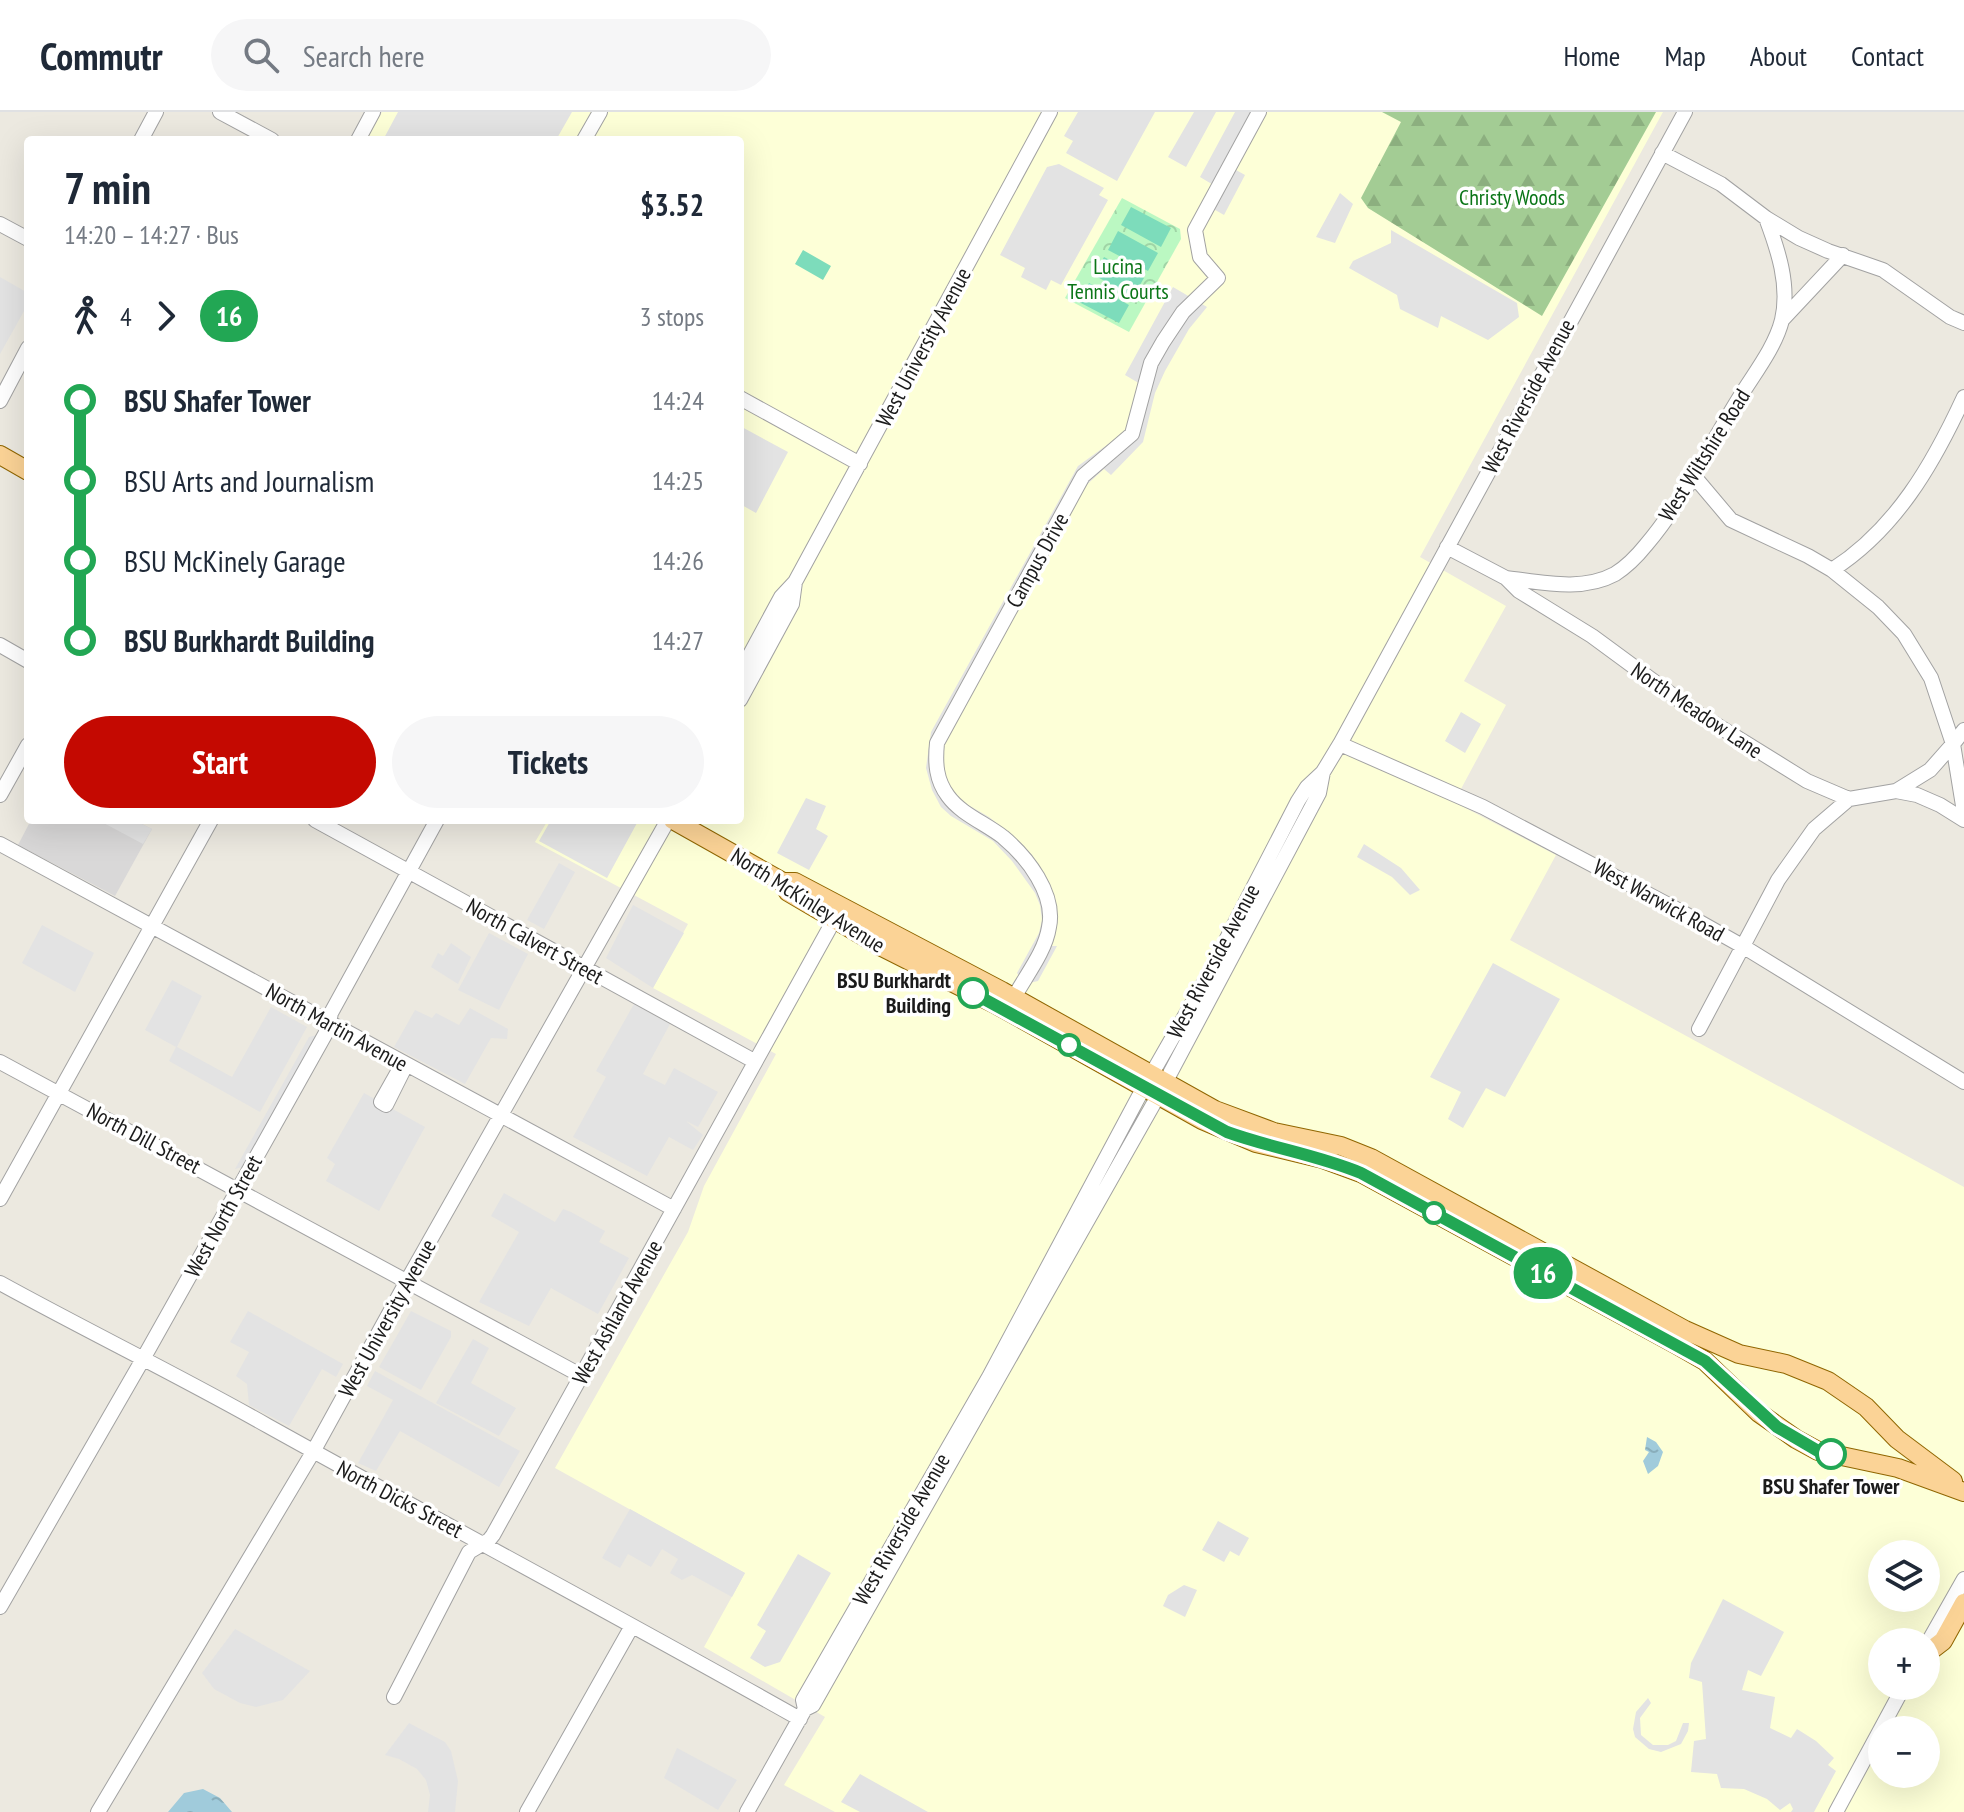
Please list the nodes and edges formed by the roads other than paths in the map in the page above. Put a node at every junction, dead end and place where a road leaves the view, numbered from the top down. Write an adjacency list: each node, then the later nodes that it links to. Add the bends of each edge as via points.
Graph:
1 (156, 112): 8 (street)
2 (220, 112): 9 (street)
3 (373, 112): 10 (street)
4 (600, 112): 11 (street)
5 (1050, 112): 24 (street, West University Avenue)
6 (1259, 112): 56 (street, Campus Drive, via 1195,230 1200,257 1218,278 1183,312 1163,342 1151,363 1132,434 1083,476 937,743 935,763 949,798 1024,859 1046,896 1049,931)
7 (1685, 112): 12 (street, West Riverside Avenue)
8 (143, 136)
9 (265, 136)
10 (360, 136)
11 (586, 136)
12 (1662, 153): 13 (street, via 1721,184); 27 (street, West Riverside Avenue)
13 (1766, 218): 16 (street); 17 (street, West Wiltshire Road, via 1781,267)
14 (0, 224): 15 (street)
15 (24, 237)
16 (1843, 255): 17 (street); 18 (street, via 1883,270)
17 (1781, 321): 26 (street, West Wiltshire Road)
18 (1964, 323)
19 (24, 356): 22 (street)
20 (1964, 397): 28 (street, via 1917,487 1890,521)
21 (744, 400): 24 (street)
22 (0, 401)
23 (0, 455): 25 (main road)
24 (860, 464): 30 (street, West University Avenue)
25 (24, 469)
26 (1693, 475): 28 (street, via 1731,520); 29 (street, West Wiltshire Road, via 1647,544 1614,574 1586,583)
27 (1447, 547): 29 (street, North Meadow Lane); 36 (street, West Riverside Avenue)
28 (1832, 570): 37 (street, via 1878,607 1914,647 1937,693)
29 (1506, 578): 41 (street, North Meadow Lane, via 1739,740)
30 (795, 582): 33 (street, West University Avenue, via 781,597); 34 (street, West University Avenue, via 792,604)
31 (0, 645): 32 (street)
32 (24, 659)
33 (744, 666)
34 (744, 693)
35 (1964, 730): 37 (street)
36 (1340, 744): 54 (street, West Warwick Road, via 1483,807); 62 (street, West Riverside Avenue, via 1323,772 1319,793)
37 (1953, 744): 39 (street, via 1918,779); 42 (street)
38 (24, 752): 40 (street)
39 (1896, 791): 41 (street); 43 (street, via 1929,799)
40 (0, 795)
41 (1849, 799): 54 (street, via 1800,847)
42 (1964, 812)
43 (1964, 820)
44 (209, 824): 53 (street)
45 (322, 824): 50 (street, North Calvert Street)
46 (435, 824): 50 (street, West North Street)
47 (668, 824): 55 (street, West University Avenue)
48 (677, 824): 51 (main road, North McKinley Avenue)
49 (0, 844): 53 (street, North Martin Avenue)
50 (409, 871): 55 (street, North Calvert Street); 57 (street, West North Street)
51 (783, 882): 52 (main road, North McKinley Avenue, via 788,892); 56 (main road, via 795,882)
52 (834, 920): 56 (main road, North McKinley Avenue); 59 (street, West Ashland Avenue)
53 (154, 927): 57 (street, North Martin Avenue); 63 (street)
54 (1744, 947): 58 (street); 61 (street, West Warwick Road)
55 (583, 967): 59 (street, North Calvert Street); 64 (street, West University Avenue)
56 (1011, 1005): 62 (main road, North McKinley Avenue)
57 (329, 1023): 64 (street, North Martin Avenue); 65 (street, West North Street)
58 (1699, 1029)
59 (754, 1061): 67 (street, West Ashland Avenue)
60 (0, 1062): 63 (street, North Dill Street)
61 (1964, 1082)
62 (1159, 1086): 73 (main road, North McKinley Avenue, via 1245,1123 1371,1158 1685,1330 1739,1354 1816,1375 1849,1393); 73 (main road, North McKinley Avenue, via 1227,1132 1361,1173 1705,1361 1777,1427 1818,1451 1898,1468); 83 (street, West Riverside Avenue, via 803,1700)
63 (59, 1093): 65 (street, North Dill Street); 66 (street)
64 (501, 1116): 67 (street, North Martin Avenue); 68 (street, West University Avenue)
65 (238, 1189): 68 (street, North Dill Street); 70 (street, West North Street)
66 (0, 1199)
67 (674, 1209): 71 (street, West Ashland Avenue)
68 (407, 1282): 71 (street, North Dill Street); 72 (street, West University Avenue)
69 (0, 1283): 70 (street, North Dicks Street)
70 (143, 1359): 72 (street, North Dicks Street); 77 (street, West North Street)
71 (582, 1376): 74 (street, West Ashland Avenue)
72 (313, 1452): 74 (street, North Dicks Street); 84 (street, West University Avenue)
73 (1964, 1492)
74 (484, 1544): 78 (street, North Dicks Street); 81 (street, West Ashland Avenue, via 469,1552)
75 (1964, 1579): 79 (street)
76 (1964, 1603): 80 (main road)
77 (0, 1607)
78 (632, 1626): 83 (street, North Dicks Street); 85 (street)
79 (1936, 1628)
80 (1940, 1644)
81 (394, 1697)
82 (1896, 1700): 87 (street)
83 (802, 1714): 86 (street, West Riverside Avenue)
84 (98, 1812)
85 (527, 1812)
86 (747, 1812)
87 (1836, 1812)

